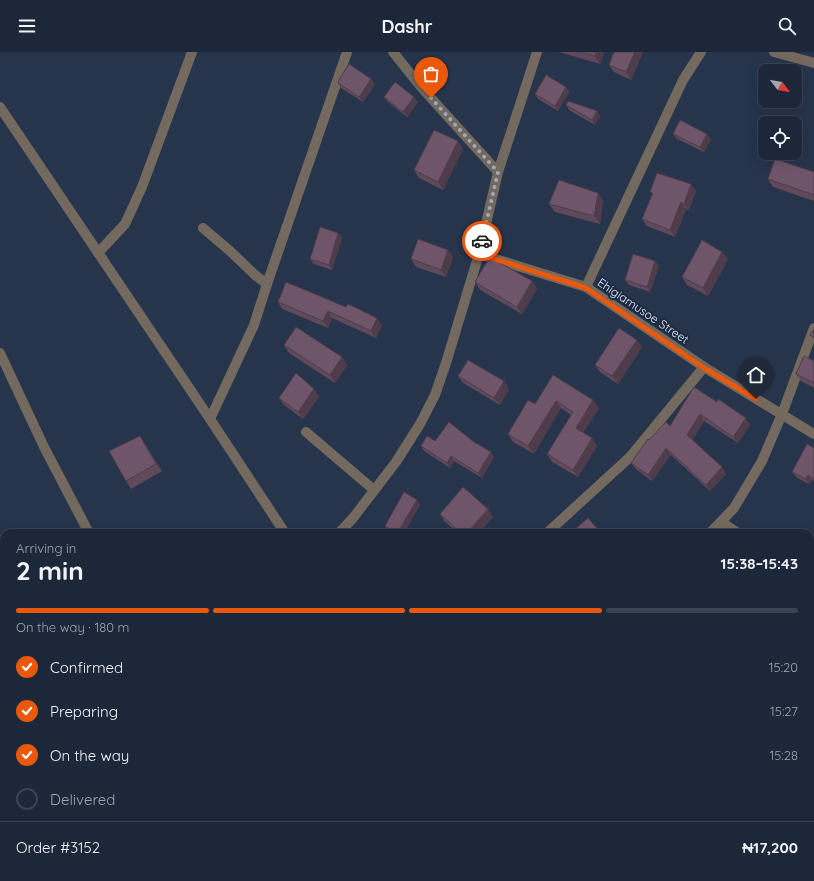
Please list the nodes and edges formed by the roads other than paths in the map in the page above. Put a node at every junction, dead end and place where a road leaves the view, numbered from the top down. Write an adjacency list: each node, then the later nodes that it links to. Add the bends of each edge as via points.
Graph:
1 (192, 52): 11 (street, via 142,188 125,224)
2 (346, 52): 13 (street)
3 (393, 52): 9 (street)
4 (537, 52): 9 (street)
5 (701, 52): 14 (street, via 683,80)
6 (774, 52): 7 (street)
7 (814, 63)
8 (0, 107): 11 (street)
9 (498, 172): 12 (street)
10 (203, 228): 13 (street)
11 (98, 253): 21 (street)
12 (479, 254): 14 (street, Ehigiamusoe Street); 24 (street, via 435,395 396,462)
13 (267, 284): 21 (street, via 254,325)
14 (586, 288): 19 (street, Ehigiamusoe Street)
15 (814, 328): 17 (street)
16 (0, 353): 26 (street, via 44,448)
17 (804, 354): 18 (street); 20 (street)
18 (814, 358)
19 (704, 368): 20 (street, Ehigiamusoe Street); 29 (street, via 630,457)
20 (782, 414): 23 (street, Ehigiamusoe Street); 25 (street, via 762,461 734,508)
21 (210, 419): 27 (street)
22 (306, 432): 24 (street)
23 (814, 434)
24 (374, 490): 28 (street)
25 (721, 522): 30 (street); 31 (street)
26 (87, 529)
27 (282, 529)
28 (342, 529)
29 (551, 529)
30 (714, 529)
31 (732, 529)

